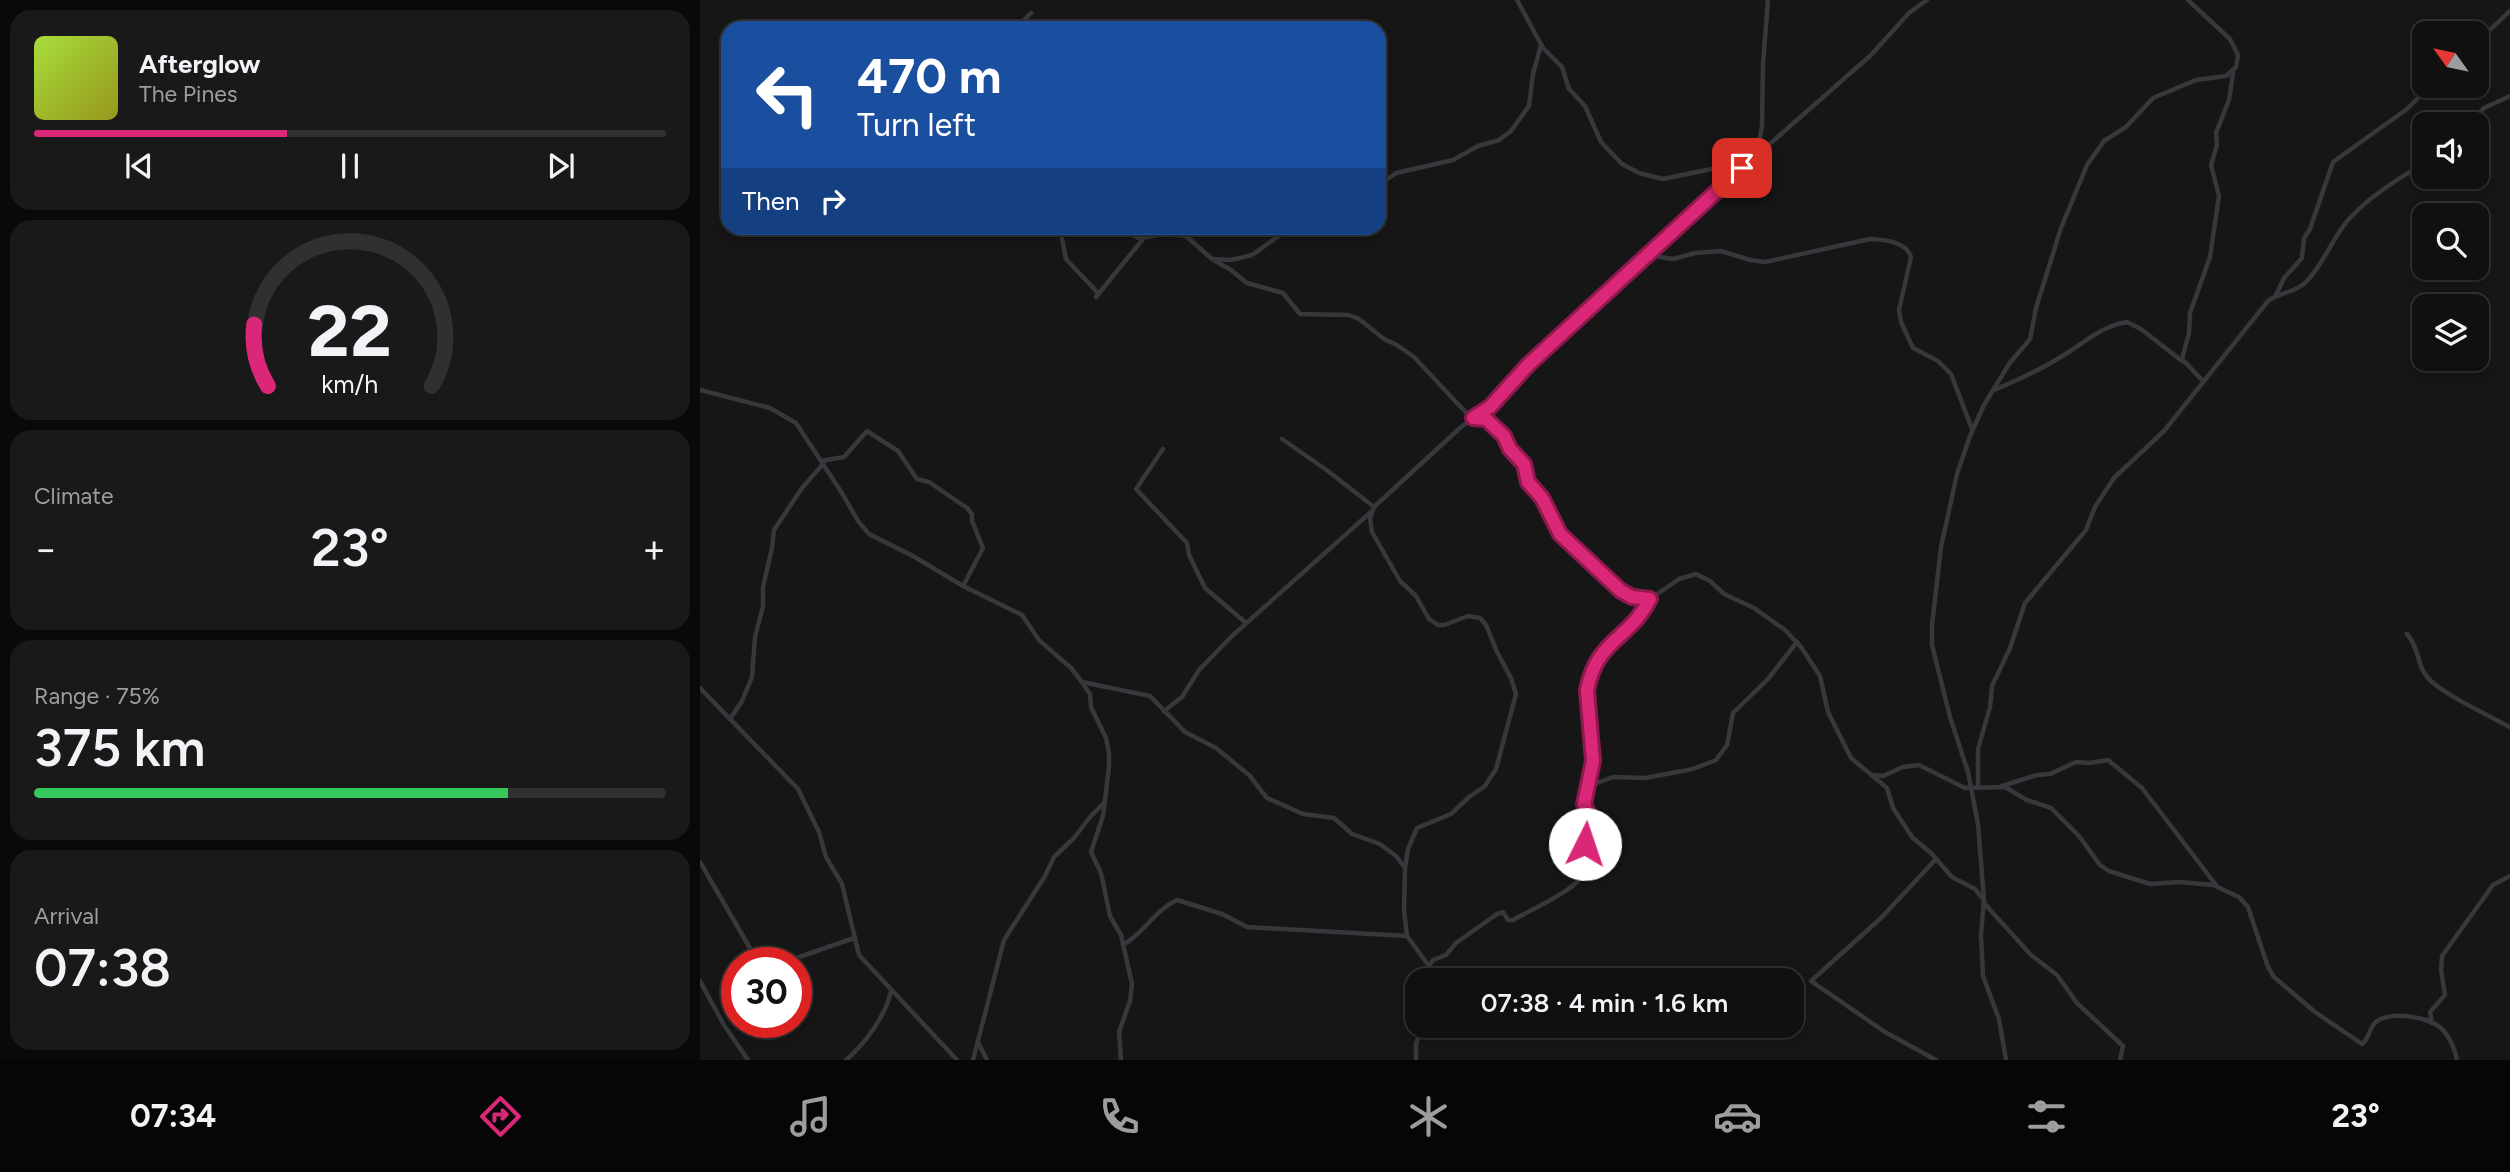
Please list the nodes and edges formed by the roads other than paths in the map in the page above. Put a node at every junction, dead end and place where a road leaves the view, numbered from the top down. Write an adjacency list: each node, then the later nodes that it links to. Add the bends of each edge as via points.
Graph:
1 (1517, 0): 9 (street)
2 (1768, 0): 14 (street, via 1763,122)
3 (1927, 0): 14 (street)
4 (2188, 0): 10 (street, via 2234,44 2238,60)
5 (2510, 11): 8 (street)
6 (1031, 13): 7 (street)
7 (1023, 21)
8 (2489, 31)
9 (1541, 44): 16 (street, via 1529,106 1511,131 1453,160 1396,173); 17 (street, via 1562,67 1569,89 1583,103 1601,142 1622,164 1663,179 1721,167 1729,174)
10 (2233, 71): 27 (street, via 2211,164 2219,195 2210,257 2190,313); 30 (street, via 2196,80 2153,99 2099,147 2061,228 2030,339)
11 (2510, 96): 13 (street)
12 (2418, 98): 26 (street, via 2333,163 2304,238 2302,258)
13 (2480, 112)
14 (1757, 154): 17 (street)
15 (2412, 171): 26 (street, via 2350,219 2301,287)
16 (1386, 180)
17 (1726, 183): 24 (street)
18 (1061, 235): 23 (street, via 1066,259 1097,295)
19 (1131, 235): 23 (street)
20 (1160, 235): 23 (street)
21 (1184, 235): 25 (street)
22 (1280, 235): 25 (street, via 1252,255)
23 (1143, 238)
24 (1647, 254): 31 (street, via 1528,365 1490,407); 32 (street, via 1673,259 1721,251 1765,262 1870,239 1905,247 1911,261 1899,310 1901,322 1913,348 1951,374)
25 (1212, 259): 31 (street, via 1252,286 1283,293 1300,314 1359,318 1414,357)
26 (2275, 296): 28 (street)
27 (2182, 361): 28 (street); 30 (street, via 2127,322 2090,336)
28 (2203, 381): 51 (street, via 2157,438 2114,478 2086,530 2025,603 1993,687 1978,749)
29 (700, 390): 35 (street, via 753,402 789,418)
30 (1994, 390): 32 (street)
31 (1472, 418): 36 (street); 38 (street, via 1486,419 1504,436 1565,540 1621,591)
32 (1973, 430): 50 (street, via 1959,466 1944,534 1931,635)
33 (1282, 439): 36 (street)
34 (1163, 449): 39 (street, via 1136,489 1187,543 1207,590)
35 (822, 463): 37 (street, via 869,534); 37 (street, via 844,457 869,431 898,452 917,479 967,508 984,548); 45 (street, via 774,530 752,677)
36 (1373, 509): 39 (street); 55 (street, via 1370,526 1376,541 1429,619 1444,625 1468,616 1480,618 1516,694 1492,779 1451,814 1417,828)
37 (963, 586): 42 (street, via 1024,616 1040,640)
38 (1650, 599): 41 (street, via 1679,579 1696,574 1746,603); 48 (street, via 1637,620 1592,668 1587,690 1593,761)
39 (1246, 623): 44 (street, via 1199,670 1182,697)
40 (2407, 634): 46 (street, via 2417,647 2427,677)
41 (1797, 642): 47 (street, via 1818,671 1828,712 1851,758); 48 (street, via 1733,713 1727,745 1716,760 1693,769 1644,778 1613,777)
42 (1082, 682): 44 (street, via 1148,695); 52 (street, via 1107,746 1110,767)
43 (700, 688): 45 (street)
44 (1164, 711): 55 (street, via 1185,732 1216,748 1249,775 1271,801 1303,814 1334,818 1352,834 1386,847)
45 (730, 719): 60 (street, via 802,793 826,857 842,884)
46 (2510, 727)
47 (1872, 775): 50 (street, via 1919,765 1960,787); 53 (street, via 1889,790 1893,808 1907,831)
48 (1588, 786): 64 (street, via 1584,804 1593,824 1585,839 1588,863 1582,879 1513,920 1503,912 1497,914)
49 (2001, 786): 51 (street); 57 (street, via 2051,808 2109,871 2150,884); 57 (street, via 2050,774 2076,762 2108,760 2142,788)
50 (1971, 788): 51 (street); 58 (street)
51 (1978, 788)
52 (1105, 802): 61 (street, via 1091,852); 71 (street, via 1054,857 1001,946)
53 (1936, 859): 58 (street, via 1955,879 1977,891); 79 (street, via 1881,918 1811,981 1885,1032)
54 (700, 862): 62 (street)
55 (1405, 868): 59 (street)
56 (2510, 876): 69 (street, via 2493,885 2442,956 2445,995 2430,1012)
57 (2217, 887): 69 (street, via 2245,902 2274,977 2359,1044 2364,1044 2374,1024 2383,1019 2398,1016)
58 (1984, 902): 80 (street, via 1983,976 1999,1019); 81 (street, via 2123,1046)
59 (1407, 936): 61 (street, via 1247,928 1222,914 1177,900); 64 (street)
60 (854, 938): 63 (street); 66 (street, via 861,958)
61 (1123, 945): 77 (street, via 1132,992 1119,1032)
62 (749, 947)
63 (812, 953)
64 (1429, 966)
65 (700, 981): 73 (street)
66 (891, 990): 67 (street); 68 (street)
67 (897, 996): 68 (street); 74 (street)
68 (887, 1007): 72 (street)
69 (2432, 1023): 82 (street, via 2447,1036)
70 (1418, 1038): 78 (street)
71 (978, 1042): 75 (street); 76 (street)
72 (849, 1059)
73 (748, 1060)
74 (957, 1060)
75 (972, 1060)
76 (987, 1060)
77 (1121, 1060)
78 (1416, 1060)
79 (1936, 1060)
80 (2006, 1060)
81 (2120, 1060)
82 (2456, 1060)

